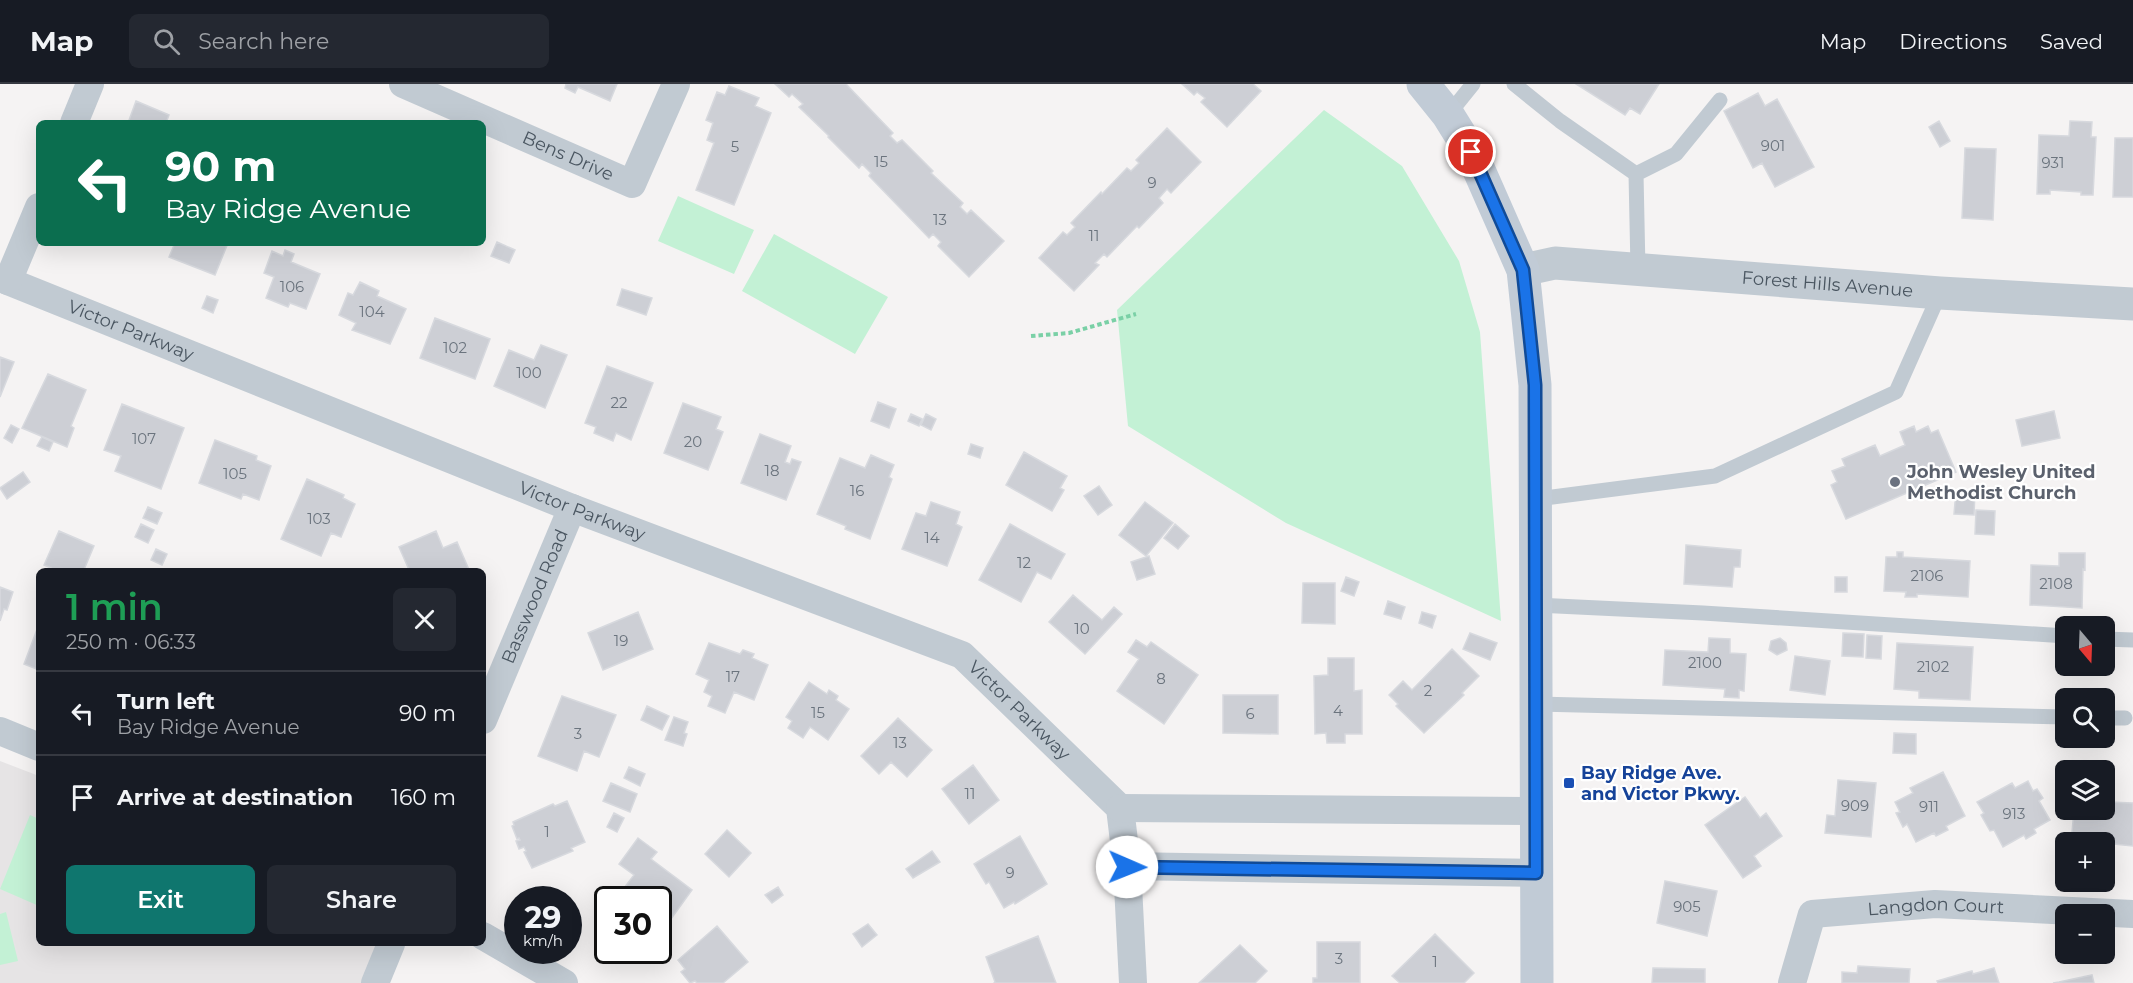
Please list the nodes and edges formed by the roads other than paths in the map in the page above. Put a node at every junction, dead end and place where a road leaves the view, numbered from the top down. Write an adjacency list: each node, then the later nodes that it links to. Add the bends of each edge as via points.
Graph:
1 (90, 84): 9 (street)
2 (403, 84): 10 (street, Bens Drive)
3 (676, 84): 11 (street, Bens Drive, via 632,184)
4 (1423, 84): 8 (main road)
5 (1473, 84): 8 (lane)
6 (1514, 84): 12 (lane)
7 (1720, 100): 12 (lane, via 1676,154)
8 (1448, 115): 14 (main road, via 1471,152)
9 (75, 120)
10 (485, 120)
11 (486, 120)
12 (1636, 174): 15 (lane)
13 (36, 213): 16 (street)
14 (1523, 270): 15 (street, Forest Hills Avenue, via 1555,263); 19 (main road, via 1535,385)
15 (1638, 270): 17 (street, Forest Hills Avenue)
16 (4, 279): 20 (street, Victor Parkway)
17 (1940, 293): 18 (street, Forest Hills Avenue); 19 (lane, via 1896,392 1714,476)
18 (2133, 304)
19 (1537, 499): 21 (main road)
20 (572, 508): 26 (street, Basswood Road); 32 (street, Victor Parkway, via 962,655)
21 (1536, 605): 22 (lane); 25 (main road)
22 (2055, 635)
23 (2115, 639): 24 (lane)
24 (2133, 640)
25 (1537, 704): 27 (lane); 33 (main road)
26 (486, 713)
27 (2055, 717)
28 (2115, 718): 29 (lane)
29 (2125, 718)
30 (0, 730): 31 (street)
31 (36, 746)
32 (1120, 808): 33 (street); 34 (street)
33 (1536, 811): 35 (main road)
34 (1127, 867): 35 (street); 41 (street)
35 (1536, 873): 42 (main road)
36 (2133, 914): 43 (street, Langdon Court, via 1935,904 1812,914)
37 (486, 938): 40 (street)
38 (390, 946): 39 (street)
39 (375, 983)
40 (564, 983)
41 (1133, 983)
42 (1537, 983)
43 (1792, 983)

